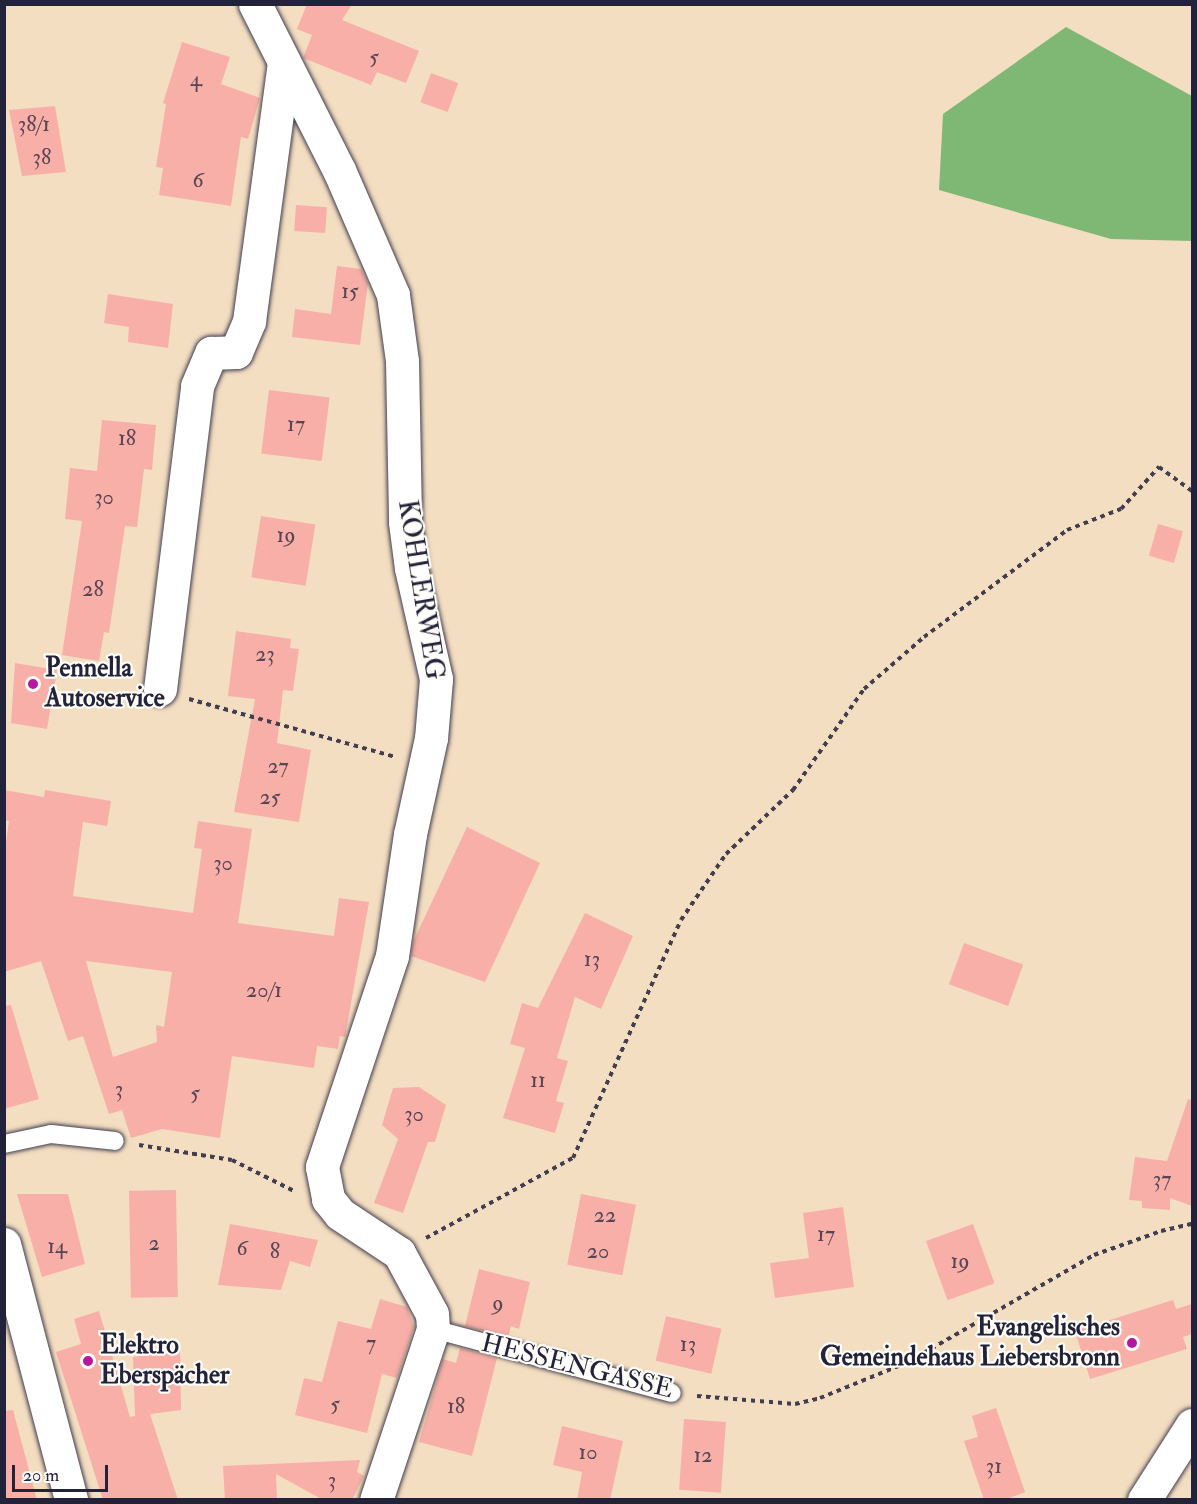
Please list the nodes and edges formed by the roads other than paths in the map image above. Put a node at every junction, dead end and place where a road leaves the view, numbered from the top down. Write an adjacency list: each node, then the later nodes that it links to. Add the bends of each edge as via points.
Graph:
1 (255, 4): 2 (street, KOHLERWEG)
2 (284, 62): 3 (street, via 249,321 236,352 211,353 196,386); 7 (street, KOHLERWEG, via 366,227 395,304 402,361 405,522 436,679 388,975 326,1149 322,1180 328,1199 340,1214 399,1253 430,1308)
3 (160, 689)
4 (115, 1142): 5 (lane, via 51,1134)
5 (4, 1144)
6 (4, 1244): 10 (street)
7 (433, 1329): 8 (lane, HESSENGASSE); 11 (street)
8 (672, 1393)
9 (1192, 1425): 12 (street)
10 (71, 1500)
11 (376, 1500)
12 (1144, 1500)

